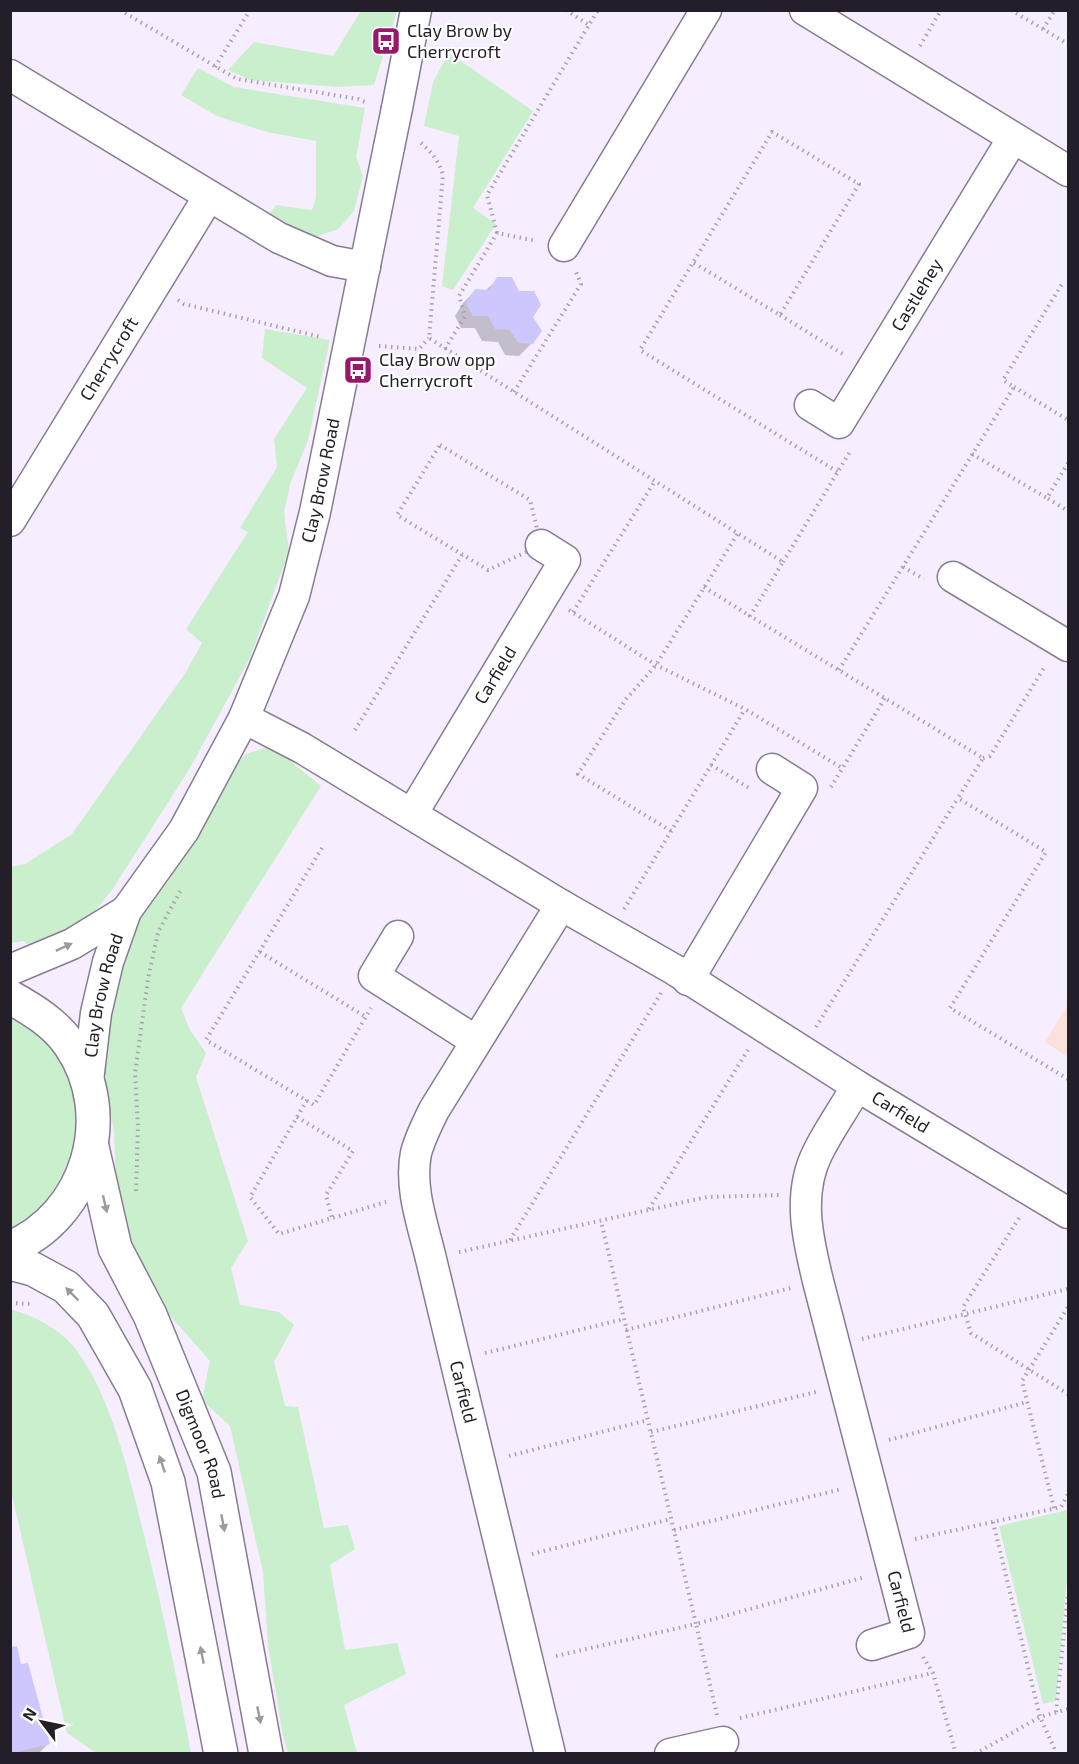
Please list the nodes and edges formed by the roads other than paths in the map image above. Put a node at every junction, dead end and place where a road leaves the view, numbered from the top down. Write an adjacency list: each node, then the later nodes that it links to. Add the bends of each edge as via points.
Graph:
1 (416, 10): 9 (street, Clay Brow Road, bridge)
2 (706, 10): 8 (street)
3 (805, 10): 5 (street)
4 (10, 75): 7 (street)
5 (1013, 138): 6 (street); 10 (street, Castlehey, via 839,423)
6 (1068, 171)
7 (208, 196): 9 (street, via 302,249 332,261); 11 (street, Cherrycroft)
8 (564, 246)
9 (365, 267): 15 (street, Clay Brow Road, via 294,596)
10 (810, 405)
11 (10, 521)
12 (541, 545): 17 (street, Carfield, via 565,560)
13 (953, 577): 14 (street)
14 (1064, 643)
15 (244, 718): 17 (street, Carfield); 19 (street, Clay Brow Road, via 184,830)
16 (772, 769): 22 (street, via 802,788)
17 (412, 814): 18 (street, Carfield)
18 (561, 905): 22 (street, Carfield); 24 (street, Carfield)
19 (126, 911): 21 (street, Clay Brow Road, one-way to 19, via 72,944); 25 (street, Clay Brow Road, via 96,1013)
20 (399, 936): 24 (street, via 374,976)
21 (10, 970)
22 (681, 975): 26 (street, Carfield)
23 (10, 997): 25 (street, via 42,1015 70,1045)
24 (476, 1041): 35 (street, Carfield, via 423,1133 416,1154 416,1193)
25 (88, 1081): 27 (street, via 94,1114)
26 (858, 1086): 28 (street, Carfield); 31 (street, Carfield, via 809,1174 805,1223 909,1633)
27 (92, 1147): 29 (street, via 80,1184 57,1217 26,1242); 34 (street, Digmoor Road, one-way to 34, via 115,1248 150,1315 214,1472)
28 (1068, 1213)
29 (10, 1248)
30 (10, 1263): 33 (street, one-way to 30, via 168,1482 135,1389 93,1315 66,1287 33,1269)
31 (872, 1645)
32 (721, 1732): 36 (street)
33 (221, 1754)
34 (266, 1754)
35 (550, 1754)
36 (670, 1754)

